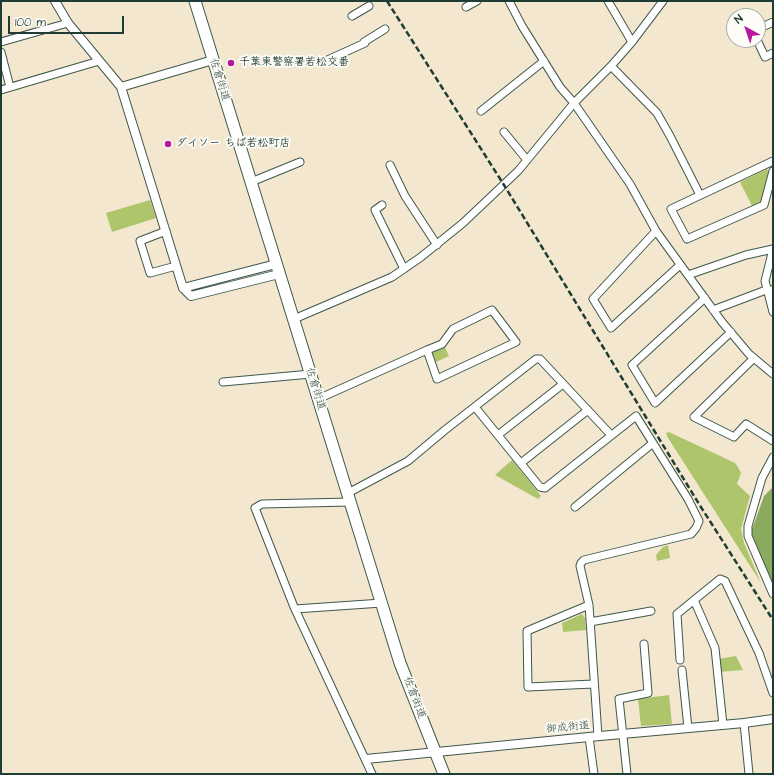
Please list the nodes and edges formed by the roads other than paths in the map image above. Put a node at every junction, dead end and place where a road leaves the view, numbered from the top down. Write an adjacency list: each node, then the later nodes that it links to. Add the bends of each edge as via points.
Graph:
1 (55, 1): 10 (street)
2 (195, 1): 17 (main road, 佐倉街道)
3 (476, 1): 8 (street)
4 (509, 1): 19 (street)
5 (608, 1): 13 (street)
6 (663, 1): 13 (street)
7 (369, 6): 9 (street)
8 (466, 7)
9 (352, 16)
10 (68, 23): 12 (street); 18 (street)
11 (385, 29): 20 (street, via 365,42)
12 (1, 42)
13 (632, 42): 21 (street)
14 (761, 48): 16 (street, via 765,57)
15 (1, 52): 22 (street)
16 (773, 53)
17 (213, 60): 23 (street); 33 (main road, 佐倉街道)
18 (99, 61): 22 (street); 23 (street)
19 (544, 61): 25 (street, via 560,87); 26 (street)
20 (323, 62)
21 (611, 66): 25 (street); 34 (street, via 657,113)
22 (10, 87): 24 (street)
23 (121, 87): 37 (street)
24 (1, 90)
25 (574, 102): 28 (street); 36 (street, via 630,184)
26 (481, 111)
27 (504, 132): 28 (street)
28 (527, 160): 38 (street, via 504,185)
29 (773, 161): 34 (street)
30 (300, 162): 33 (street)
31 (390, 165): 38 (street, via 405,196)
32 (773, 171): 34 (street, via 764,205 687,239 671,208)
33 (251, 182): 42 (main road, 佐倉街道)
34 (700, 195)
35 (382, 205): 43 (street, via 375,210)
36 (656, 231): 40 (street); 40 (street, via 593,299 611,328)
37 (166, 232): 41 (street); 41 (street, via 140,241 150,273)
38 (437, 245): 43 (street)
39 (773, 249): 44 (street, via 746,255); 45 (street, via 765,281)
40 (680, 265): 44 (street)
41 (176, 266): 42 (street, via 183,288 191,296)
42 (278, 269): 49 (main road, 佐倉街道)
43 (404, 269): 49 (street, via 385,280)
44 (688, 275): 46 (street)
45 (770, 290): 47 (street); 48 (street)
46 (705, 298): 47 (street); 50 (street, via 632,366 655,403)
47 (713, 310): 50 (street)
48 (773, 312)
49 (294, 319): 53 (main road, 佐倉街道)
50 (731, 332): 52 (street)
51 (427, 350): 51 (street, via 442,344 453,329 492,310 516,342 437,379); 57 (street)
52 (754, 358): 54 (street); 62 (street, via 694,417 734,437 746,424)
53 (311, 374): 55 (street); 57 (main road, 佐倉街道)
54 (773, 374)
55 (223, 382)
56 (563, 384): 58 (street, via 540,359 536,359); 59 (street); 60 (street)
57 (318, 399): 66 (main road, 佐倉街道)
58 (475, 407): 60 (street); 66 (street, via 408,461)
59 (588, 410): 61 (street); 65 (street)
60 (498, 435): 65 (street)
61 (611, 435): 63 (street, via 636,416); 65 (street, via 545,488 540,487)
62 (773, 441)
63 (654, 443): 67 (street); 71 (street, via 699,521 691,534 584,560 580,566)
64 (773, 457): 68 (street, via 762,478 748,526 748,536)
65 (521, 463)
66 (349, 498): 70 (main road, 佐倉街道); 72 (street, via 262,504 255,508)
67 (575, 507)
68 (773, 594)
69 (694, 600): 76 (street, via 677,614); 79 (street, via 720,578 725,580 759,653); 82 (street, via 715,648)
70 (382, 603): 72 (street); 86 (main road, 佐倉街道, via 400,663)
71 (589, 605): 74 (street); 78 (street, via 527,631 528,686)
72 (295, 609): 87 (street)
73 (647, 610): 74 (street)
74 (590, 622): 78 (street)
75 (644, 644): 84 (street, via 648,652 648,693 620,699)
76 (680, 660)
77 (682, 670): 83 (street)
78 (593, 684): 85 (street)
79 (773, 693)
80 (773, 719): 81 (street, 御成街道)
81 (744, 723): 82 (street, 御成街道); 92 (street)
82 (723, 725): 83 (street, 御成街道)
83 (688, 728): 84 (street, 御成街道)
84 (622, 734): 85 (street, 御成街道); 91 (street)
85 (593, 736): 86 (street, 御成街道); 90 (street)
86 (435, 752): 87 (street, 御成街道); 89 (main road, 佐倉街道)
87 (366, 759): 88 (street)
88 (372, 774)
89 (444, 774)
90 (594, 774)
91 (627, 774)
92 (750, 774)

